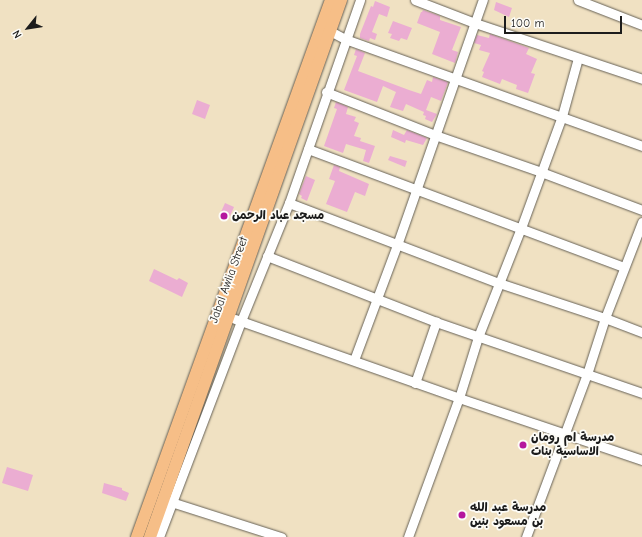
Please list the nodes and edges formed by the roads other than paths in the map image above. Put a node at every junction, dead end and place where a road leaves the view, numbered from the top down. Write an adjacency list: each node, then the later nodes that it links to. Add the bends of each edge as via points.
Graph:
1 (331, 0): 44 (main road, Jabal Awlia Street)
2 (341, 0): 9 (main road, Jabal Awlia Street)
3 (360, 0): 10 (street)
4 (415, 0): 7 (street)
5 (483, 0): 7 (street)
6 (578, 0): 8 (street)
7 (475, 23): 11 (street); 12 (street)
8 (642, 24)
9 (330, 31): 10 (street); 30 (main road, Jabal Awlia Street)
10 (345, 39): 12 (street); 14 (street)
11 (578, 58): 13 (street); 15 (street)
12 (454, 79): 15 (street); 16 (street)
13 (642, 79)
14 (326, 92): 16 (street); 18 (street)
15 (562, 116): 17 (street); 19 (street)
16 (435, 135): 19 (street); 20 (street)
17 (642, 146)
18 (308, 149): 20 (street); 21 (street)
19 (542, 172): 22 (street); 24 (street)
20 (415, 189): 24 (street); 25 (street)
21 (289, 203): 25 (street); 26 (street)
22 (642, 210)
23 (642, 222): 27 (street)
24 (521, 228): 27 (street); 28 (street)
25 (397, 245): 28 (street); 29 (street)
26 (267, 256): 29 (street); 32 (street)
27 (624, 267): 31 (street)
28 (500, 283): 31 (street); 35 (street)
29 (376, 299): 33 (street); 36 (street)
30 (228, 316): 32 (street); 43 (main road, Jabal Awlia Street)
31 (605, 318): 34 (street); 37 (street)
32 (241, 321): 36 (street); 43 (street)
33 (436, 322): 35 (street); 38 (street)
34 (642, 332)
35 (478, 337): 37 (street); 40 (street)
36 (354, 360): 38 (street)
37 (587, 374): 39 (street); 41 (street)
38 (415, 383): 40 (street)
39 (642, 393)
40 (459, 398): 41 (street); 48 (street)
41 (564, 434): 42 (street); 49 (street)
42 (642, 460)
43 (168, 501): 45 (main road, Jabal Awlia Street); 46 (street); 47 (street)
44 (137, 537)
45 (150, 537)
46 (159, 537)
47 (281, 537)
48 (408, 537)
49 (526, 537)

